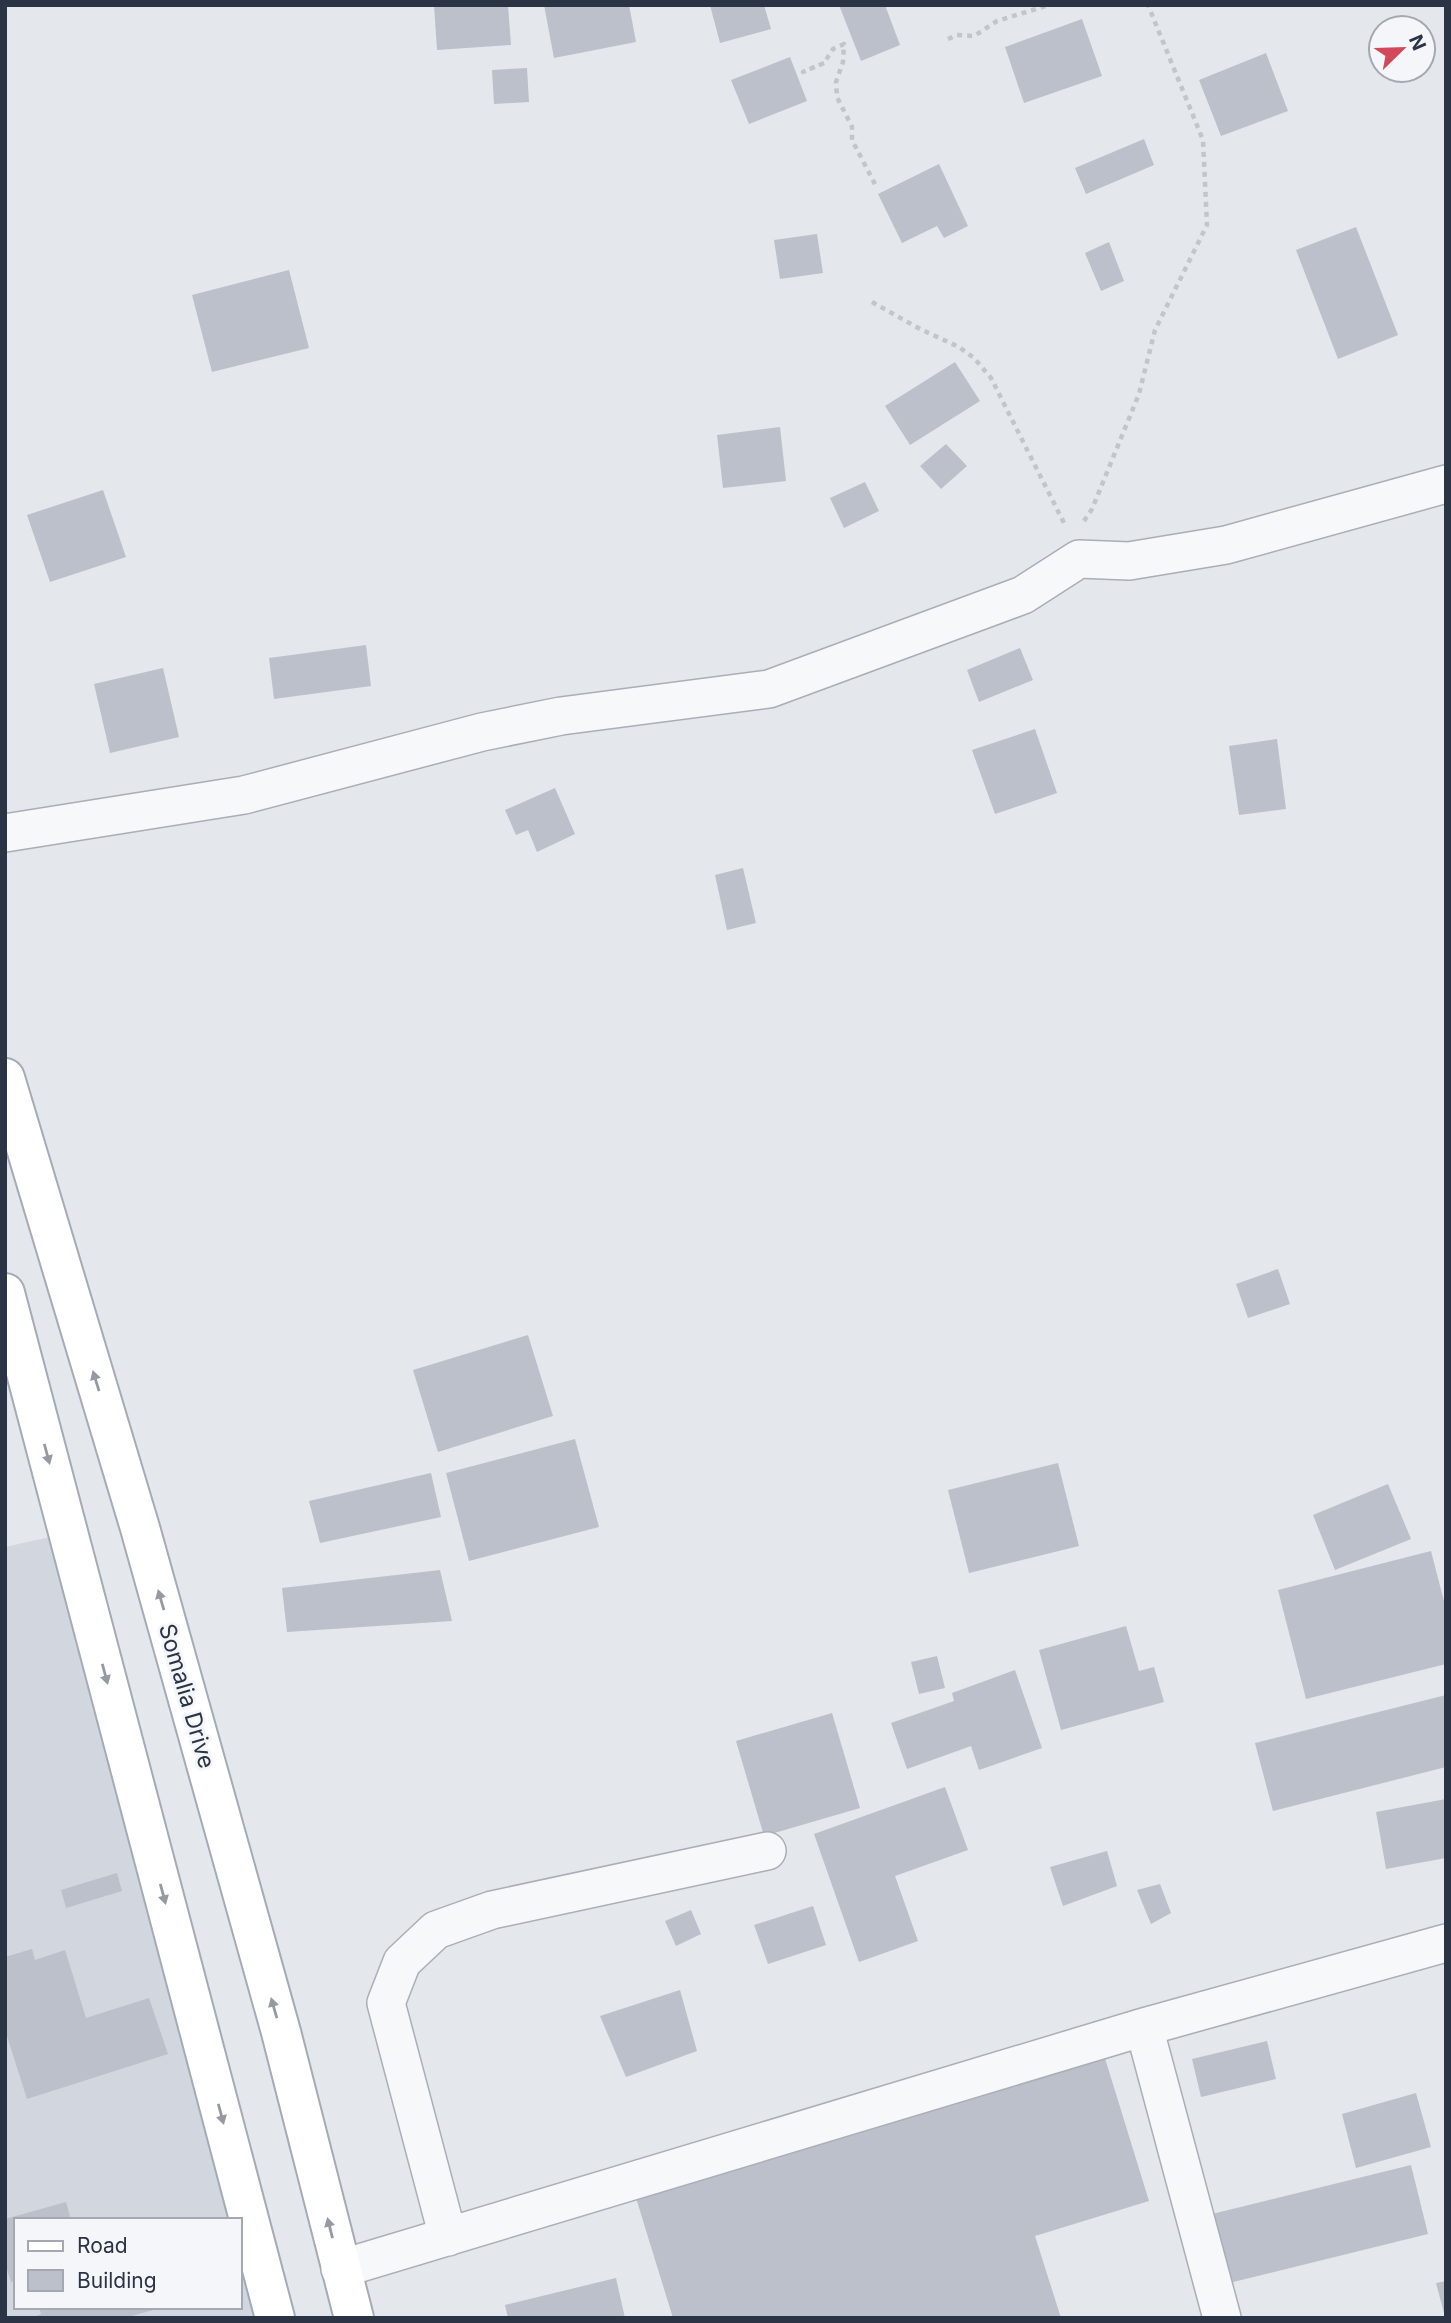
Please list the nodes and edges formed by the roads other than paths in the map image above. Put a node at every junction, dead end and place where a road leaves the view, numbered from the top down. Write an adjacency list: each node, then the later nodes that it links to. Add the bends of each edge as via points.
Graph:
1 (1446, 484): 2 (street, via 1226,545 1129,561 1075,549 1023,595 769,689 561,716 482,732 244,795)
2 (5, 833)
3 (5, 1078): 9 (main road, Somalia Drive, one-way to 3, via 281,2032 141,1528)
4 (5, 1293): 10 (main road, one-way to 10)
5 (767, 1851): 8 (street, via 492,1910 436,1930 402,1962 386,2003)
6 (1446, 1943): 7 (street)
7 (1144, 2027): 8 (street); 12 (street)
8 (448, 2237): 9 (street)
9 (341, 2270): 11 (main road, Somalia Drive)
10 (275, 2318)
11 (354, 2318)
12 (1222, 2318)

